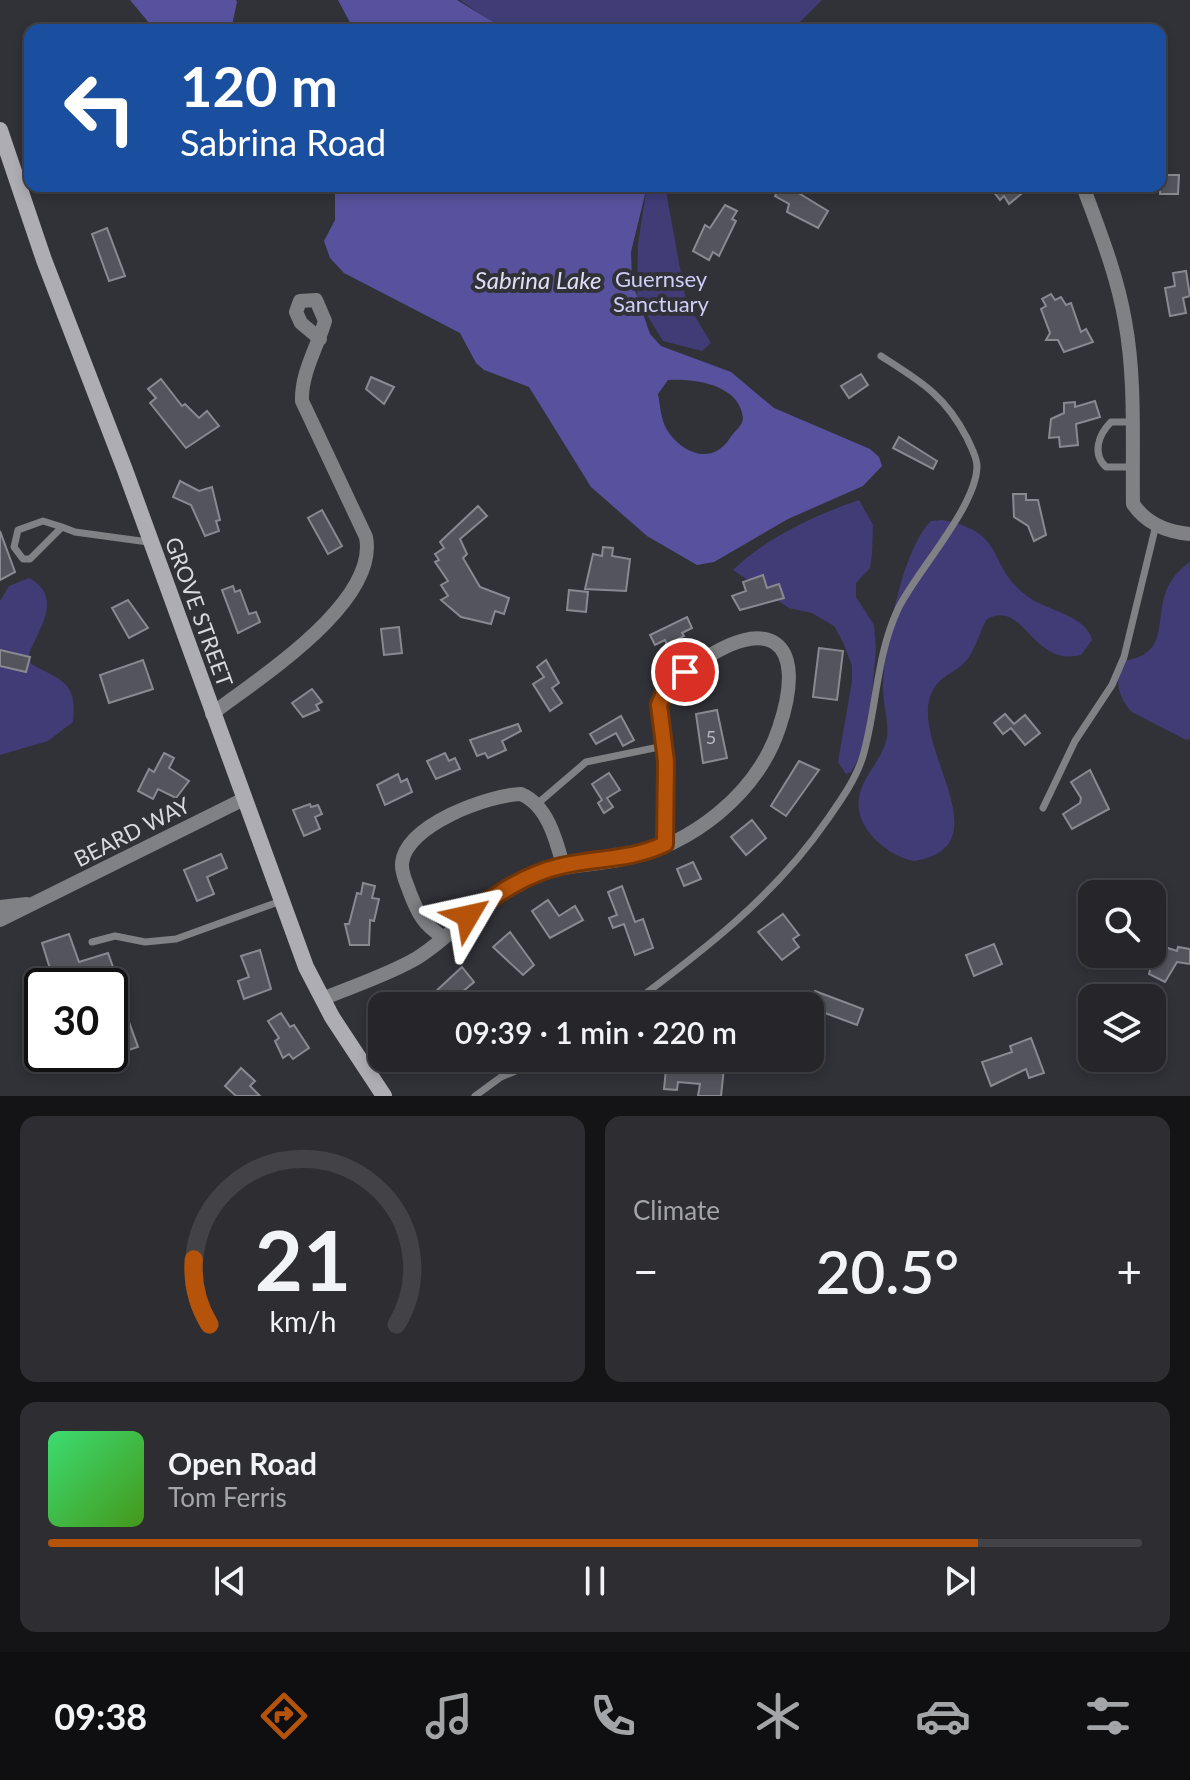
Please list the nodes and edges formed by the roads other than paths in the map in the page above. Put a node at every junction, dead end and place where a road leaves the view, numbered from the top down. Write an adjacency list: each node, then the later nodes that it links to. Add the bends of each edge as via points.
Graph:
1 (0, 130): 10 (street, GROVE STREET)
2 (1085, 192): 5 (street, via 1125,320)
3 (320, 339): 11 (street, via 301,385 302,401 369,551 354,585 311,638)
4 (881, 356): 26 (lane, via 949,406 975,456 975,477 941,545 897,610 880,662 862,758 842,799 766,895)
5 (1132, 422): 6 (street); 6 (lane, via 1111,422 1097,449 1106,467)
6 (1133, 467): 7 (street, via 1133,504)
7 (1156, 525): 9 (street); 15 (lane, via 1124,657)
8 (62, 527): 8 (lane, via 30,559 23,559 14,547 18,530 43,521); 10 (lane)
9 (1190, 534)
10 (150, 542): 11 (street, GROVE STREET)
11 (212, 714): 13 (street, GROVE STREET)
12 (664, 746): 14 (lane, via 586,762); 16 (street); 16 (street, via 659,705 673,681 745,638 771,640 785,652 790,687 764,761 720,813)
13 (244, 799): 18 (street, GROVE STREET); 19 (street, BEARD WAY)
14 (537, 804): 17 (street); 22 (street, via 521,794 495,798 440,821 415,838 402,870)
15 (1043, 808)
16 (665, 844): 17 (street, via 632,857)
17 (563, 865): 23 (street, via 516,883)
18 (283, 900): 24 (lane, via 176,939 145,942 115,936); 27 (street, GROVE STREET)
19 (39, 903): 20 (street, BEARD WAY); 21 (street, BEARD WAY)
20 (0, 907)
21 (0, 920)
22 (423, 924): 23 (street); 25 (street)
23 (443, 937): 25 (street)
24 (92, 942)
25 (424, 952): 27 (street)
26 (646, 992)
27 (322, 999): 29 (street, GROVE STREET)
28 (513, 1072): 30 (lane)
29 (384, 1096)
30 (475, 1096)

